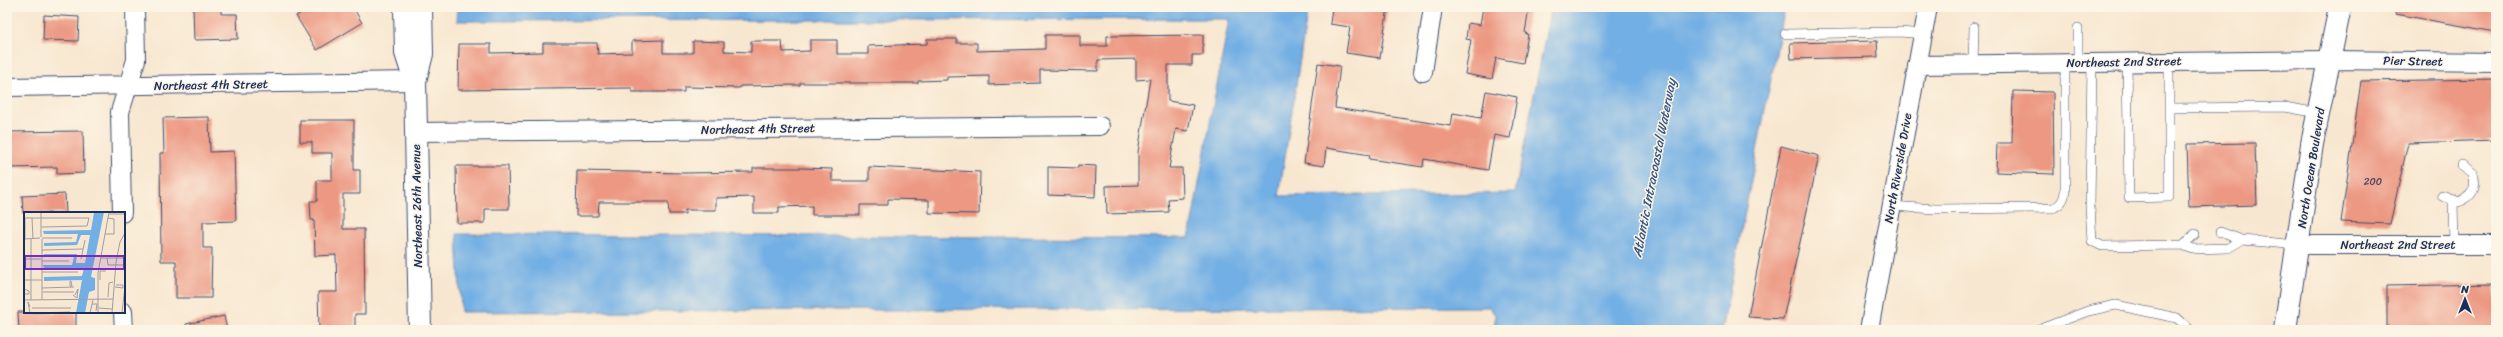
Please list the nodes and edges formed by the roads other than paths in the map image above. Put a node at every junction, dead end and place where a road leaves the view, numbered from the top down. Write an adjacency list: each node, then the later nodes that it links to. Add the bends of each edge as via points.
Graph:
1 (135, 7): 20 (street, via 136,60)
2 (405, 7): 19 (street, Northeast 26th Avenue, via 406,53)
3 (421, 7): 19 (street, Northeast 26th Avenue, via 422,54)
4 (1433, 7): 18 (street)
5 (1928, 7): 10 (street, North Riverside Drive)
6 (2340, 7): 11 (street, North Ocean Boulevard)
7 (1974, 27): 17 (lane)
8 (2078, 28): 15 (lane)
9 (1785, 34): 10 (lane)
10 (1923, 34): 16 (street, North Riverside Drive)
11 (2331, 60): 13 (street, Northeast 2nd Street); 14 (street, Pier Street); 23 (street, North Ocean Boulevard)
12 (2127, 62): 13 (street, Northeast 2nd Street); 15 (street, Northeast 2nd Street); 22 (lane, via 2129,198 2169,197)
13 (2169, 62): 22 (lane)
14 (2496, 62)
15 (2079, 63): 17 (street, Northeast 2nd Street); 29 (lane, via 2065,192 2058,206 1935,209); 34 (lane, via 2092,241 2102,246)
16 (1918, 64): 17 (street, Northeast 2nd Street); 29 (street, North Riverside Drive)
17 (1973, 64)
18 (1423, 72)
19 (415, 81): 20 (street, Northeast 4th Street); 25 (street, Northeast 26th Avenue)
20 (127, 86): 21 (street, Northeast 4th Street); 30 (street, via 120,112)
21 (7, 87)
22 (2170, 108): 23 (lane, via 2285,107)
23 (2319, 114): 35 (street, North Ocean Boulevard, via 2312,144)
24 (1100, 126): 25 (street, Northeast 4th Street)
25 (416, 132): 40 (street, Northeast 26th Avenue)
26 (2462, 165): 28 (lane, via 2473,173 2475,186 2464,200)
27 (2442, 196): 28 (lane)
28 (2453, 202): 36 (lane)
29 (1892, 206): 41 (street, North Riverside Drive)
30 (122, 212)
31 (2220, 232): 33 (lane)
32 (2195, 234): 34 (lane)
33 (2242, 240): 34 (lane, via 2228,248 2193,249); 35 (lane)
34 (2183, 245)
35 (2299, 245): 36 (street, Northeast 2nd Street); 44 (street, North Ocean Boulevard)
36 (2454, 245): 37 (street, Northeast 2nd Street)
37 (2496, 245)
38 (123, 313): 39 (street)
39 (124, 330)
40 (420, 330)
41 (1870, 330)
42 (2038, 330): 43 (lane, via 2088,311 2116,305 2177,318)
43 (2190, 330)
44 (2285, 330)

